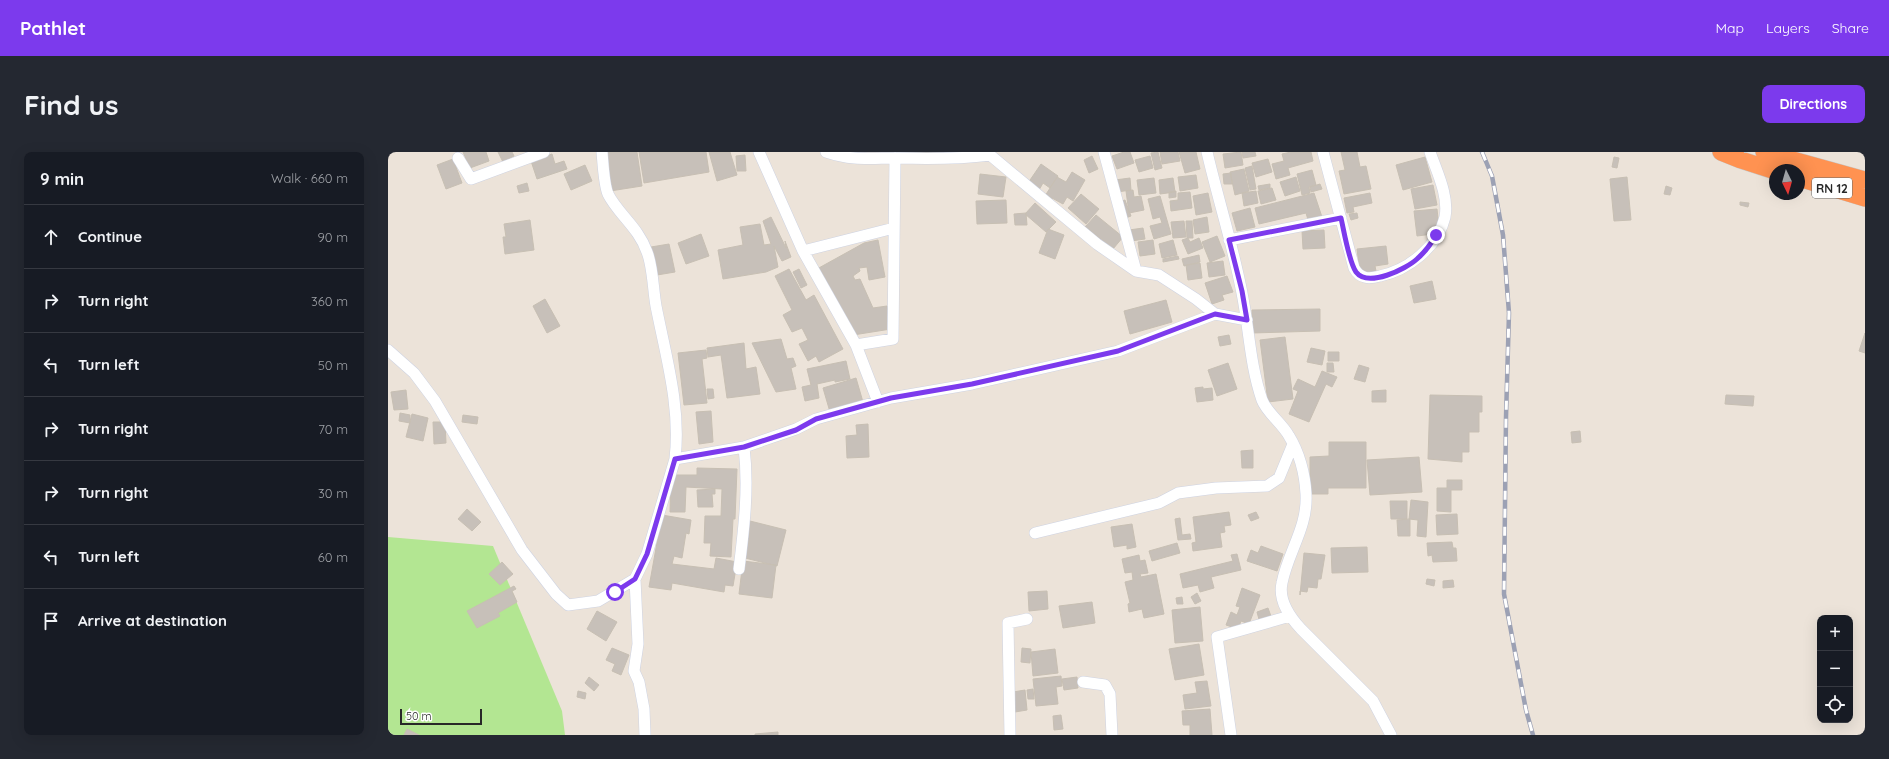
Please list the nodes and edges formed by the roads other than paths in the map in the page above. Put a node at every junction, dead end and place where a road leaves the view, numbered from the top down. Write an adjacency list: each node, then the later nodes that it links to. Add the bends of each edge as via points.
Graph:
1 (544, 152): 12 (street, via 471,179)
2 (602, 152): 30 (street, via 608,193 637,232 648,253 674,397 678,438)
3 (759, 152): 21 (street)
4 (826, 152): 13 (street, via 859,160)
5 (1104, 152): 22 (street)
6 (1207, 152): 20 (street)
7 (1323, 152): 18 (street)
8 (1430, 152): 18 (street, via 1446,210 1441,227 1428,248 1417,259 1389,274 1371,278 1361,276 1354,268)
9 (1721, 152): 14 (highway)
10 (1764, 152): 16 (highway, RN 12)
11 (990, 153): 13 (street, via 961,159); 22 (street, via 1097,244)
12 (458, 158)
13 (895, 158): 19 (street)
14 (1769, 168)
15 (1805, 180): 17 (highway, RN 12)
16 (1865, 180)
17 (1865, 198)
18 (1341, 218): 20 (street)
19 (894, 228): 21 (street); 25 (street, via 893,338)
20 (1229, 240): 24 (street)
21 (803, 251): 25 (street)
22 (1136, 271): 23 (street, via 1159,275)
23 (1215, 314): 24 (street); 27 (street, via 1118,351)
24 (1247, 320): 28 (street, via 1253,367 1262,402 1289,436)
25 (856, 345): 27 (street)
26 (388, 350): 33 (street, via 414,373 435,401 522,550 556,594 568,605 598,601)
27 (878, 402): 29 (street, via 816,419 796,430)
28 (1292, 444): 31 (street, via 1279,478 1267,486 1216,488 1178,493 1159,503); 34 (street, via 1302,467 1306,494 1304,521 1282,584 1282,597)
29 (744, 447): 30 (street); 32 (street, via 747,480 746,514)
30 (675, 459): 33 (street, via 647,554)
31 (1035, 533)
32 (739, 569)
33 (635, 579): 37 (street, via 638,644 634,671 639,682 644,709)
34 (1290, 616): 40 (street, via 1217,637); 41 (street, via 1373,701)
35 (1027, 619): 38 (street, via 1008,623)
36 (1083, 682): 39 (street, via 1105,685 1110,694)
37 (645, 735)
38 (1010, 735)
39 (1112, 735)
40 (1231, 735)
41 (1391, 735)

